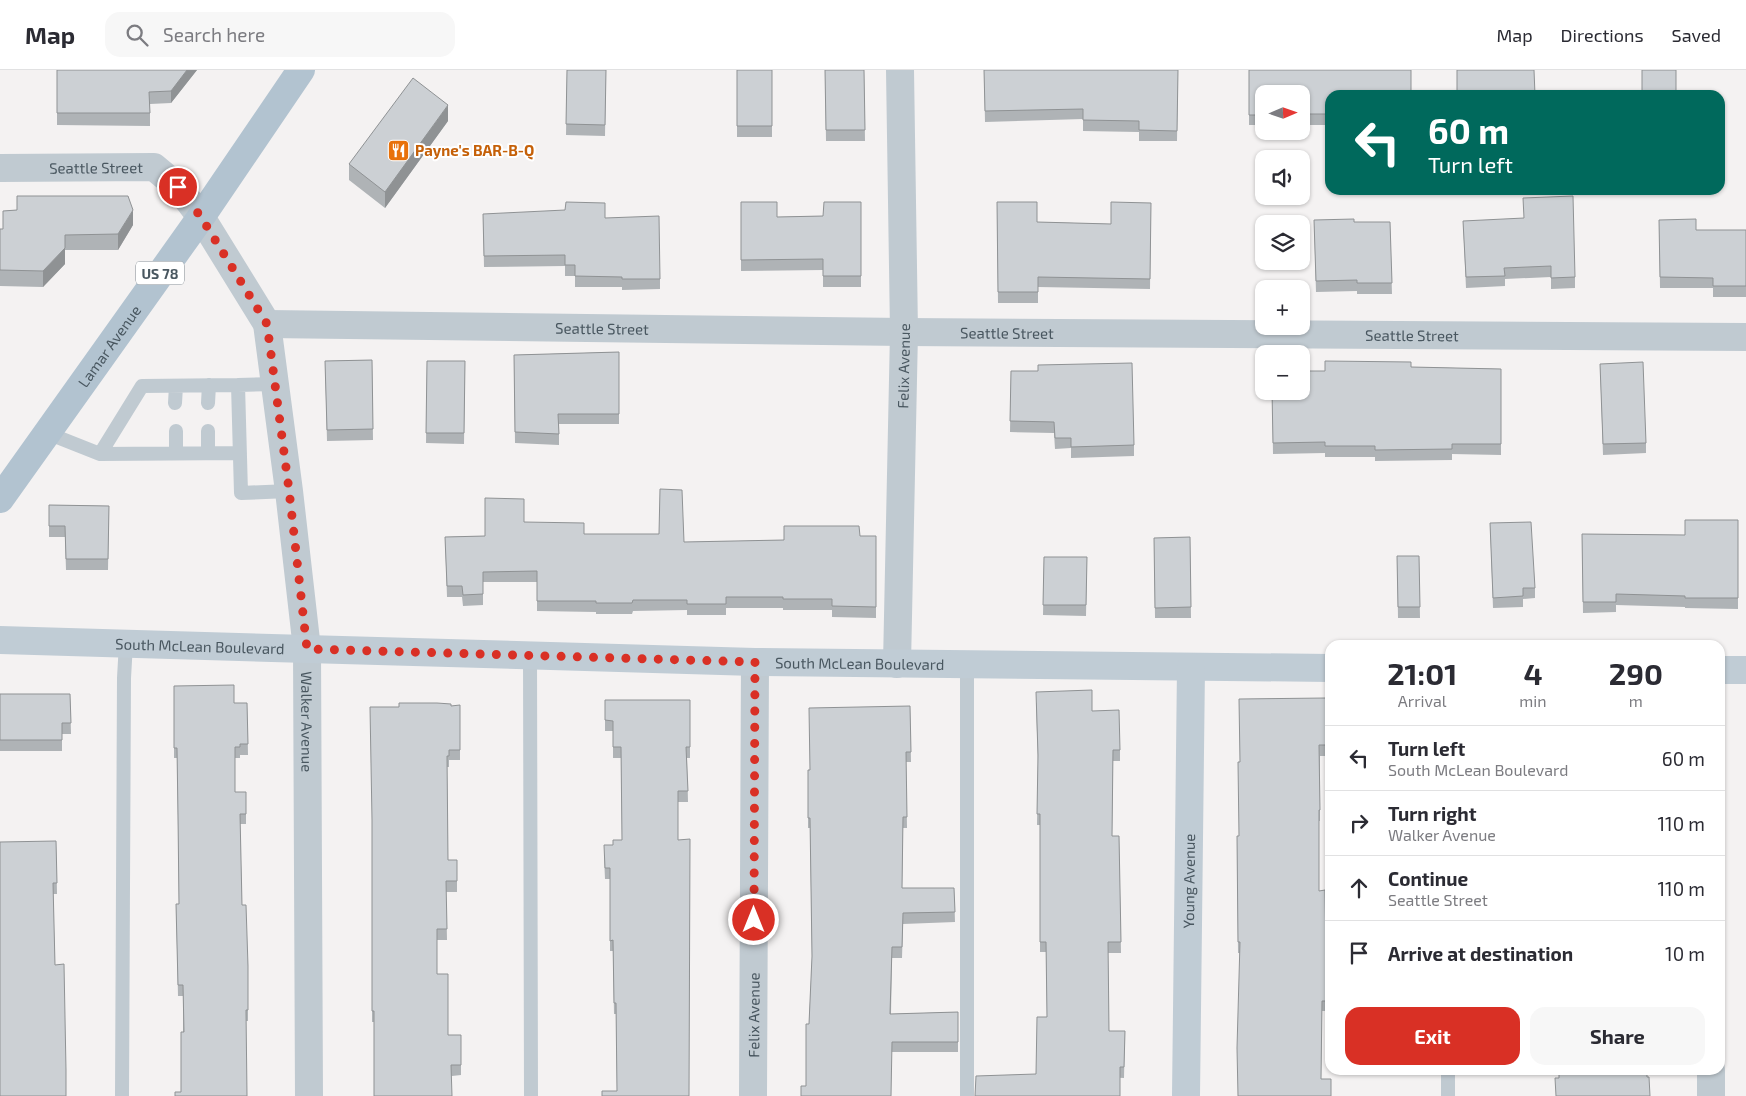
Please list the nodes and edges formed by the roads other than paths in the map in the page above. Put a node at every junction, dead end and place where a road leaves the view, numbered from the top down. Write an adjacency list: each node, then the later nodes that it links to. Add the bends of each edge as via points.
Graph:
1 (301, 70): 4 (main road, Lamar Avenue / US 78)
2 (900, 70): 6 (street, Felix Avenue)
3 (0, 168): 4 (street, Seattle Street, via 154,167 178,187)
4 (201, 217): 5 (street, Walker Avenue); 16 (main road, Lamar Avenue / US 78)
5 (267, 324): 6 (street, Seattle Street); 8 (street, Walker Avenue)
6 (904, 332): 7 (street, Seattle Street); 28 (street, Felix Avenue)
7 (1746, 336)
8 (275, 384): 10 (lane); 21 (street, Walker Avenue)
9 (209, 385): 10 (lane); 11 (lane); 13 (lane)
10 (238, 385): 19 (lane)
11 (176, 386): 12 (lane); 20 (lane, via 142,386)
12 (175, 403)
13 (208, 403)
14 (176, 431): 17 (lane)
15 (208, 432): 18 (lane)
16 (47, 433): 20 (lane); 22 (main road, Lamar Avenue / US 78)
17 (176, 453): 18 (lane); 20 (lane)
18 (208, 453): 19 (lane)
19 (240, 453): 21 (lane, via 241,493)
20 (100, 454)
21 (289, 490): 25 (street, Walker Avenue)
22 (0, 499)
23 (0, 640): 24 (main road, South McLean Boulevard)
24 (126, 643): 25 (main road, South McLean Boulevard); 36 (lane)
25 (307, 649): 26 (main road, South McLean Boulevard); 37 (street, Walker Avenue)
26 (530, 655): 27 (main road, South McLean Boulevard); 38 (lane)
27 (755, 662): 28 (main road, South McLean Boulevard); 39 (street, Felix Avenue)
28 (897, 664): 29 (main road, South McLean Boulevard)
29 (967, 665): 30 (main road, South McLean Boulevard); 40 (lane)
30 (1191, 667): 31 (main road, South McLean Boulevard); 41 (main road, Young Avenue)
31 (1325, 668)
32 (1725, 670): 33 (main road)
33 (1746, 670)
34 (1448, 1075): 42 (lane)
35 (1711, 1075): 43 (street)
36 (122, 1096)
37 (309, 1096)
38 (531, 1096)
39 (753, 1096)
40 (967, 1096)
41 (1186, 1096)
42 (1448, 1096)
43 (1711, 1096)

